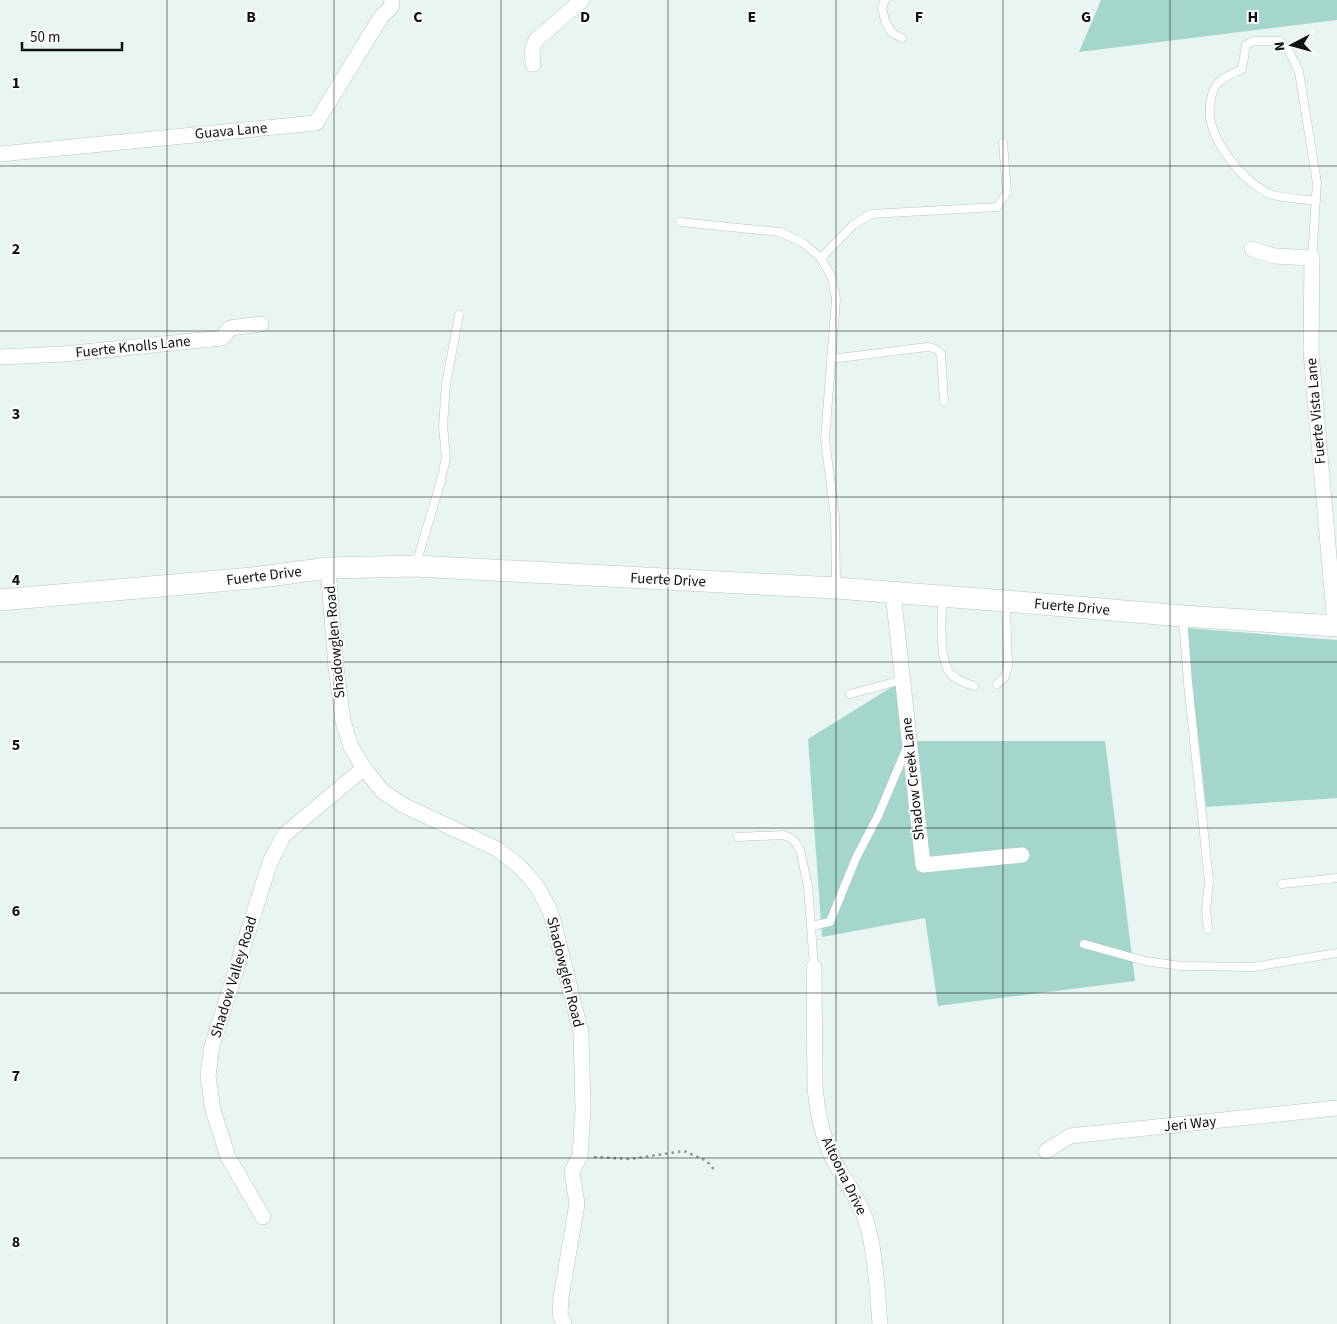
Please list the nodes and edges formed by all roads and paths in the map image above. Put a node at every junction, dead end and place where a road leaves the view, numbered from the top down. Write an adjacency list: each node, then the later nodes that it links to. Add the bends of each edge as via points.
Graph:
1 (392, 0): 7 (street, Guava Lane, via 391,7 381,17 316,124)
2 (582, 0): 5 (street, via 536,40 532,50)
3 (885, 0): 4 (lane, via 882,7 886,21 892,33)
4 (902, 38)
5 (533, 64)
6 (1003, 143): 11 (lane, via 1007,193 997,207 871,214 853,225)
7 (0, 154)
8 (1316, 201): 8 (lane, via 1317,183 1299,72 1280,41 1253,41 1246,45 1242,69 1219,82 1213,92 1210,104 1215,133 1233,164 1250,182 1272,195); 12 (lane)
9 (680, 222): 11 (lane, via 780,232 802,242)
10 (1252, 249): 12 (street, via 1274,256)
11 (821, 258): 16 (lane, via 832,278 836,300)
12 (1312, 258): 26 (street, Fuerte Vista Lane, via 1311,352)
13 (459, 315): 18 (lane, via 446,384 443,426 446,458)
14 (261, 324): 15 (street, Fuerte Knolls Lane, via 230,328 222,338)
15 (0, 358)
16 (831, 359): 17 (lane, via 933,347 941,354); 20 (lane, via 825,439 835,517)
17 (944, 401)
18 (415, 566): 19 (street, Fuerte Drive); 20 (street, Fuerte Drive)
19 (328, 568): 23 (street, Fuerte Drive, via 252,578); 32 (street, Shadowglen Road, via 343,722 351,747)
20 (836, 588): 21 (street, Fuerte Drive)
21 (893, 594): 22 (street, Fuerte Drive); 27 (street, Shadow Creek Lane)
22 (942, 597): 24 (street, Fuerte Drive); 29 (lane, via 942,643 948,670 961,682)
23 (0, 600)
24 (1006, 601): 25 (street, Fuerte Drive); 28 (lane, via 1008,666 1005,677)
25 (1183, 616): 26 (street, Fuerte Drive); 38 (lane, via 1209,881)
26 (1336, 626)
27 (902, 680): 30 (lane); 31 (street, Shadow Creek Lane)
28 (996, 684)
29 (974, 686)
30 (850, 694)
31 (909, 741): 34 (street, Shadow Creek Lane, via 923,865); 37 (lane, via 830,922)
32 (364, 768): 44 (street, Shadowglen Road, via 382,791 403,805 497,849 519,866 544,898 553,920 581,1033 583,1110); 46 (street, Shadow Valley Road, via 284,835 270,862 212,1046 208,1076 213,1110 228,1157)
33 (738, 837): 37 (lane, via 783,835 796,842 808,886)
34 (1022, 855)
35 (1337, 878): 36 (lane)
36 (1282, 884)
37 (811, 926): 41 (lane)
38 (1208, 929)
39 (1084, 944): 40 (lane, via 1144,961 1180,966 1253,967)
40 (1337, 953)
41 (814, 967): 48 (street, Altoona Drive, via 817,1104 832,1157 867,1222)
42 (1337, 1108): 43 (street, Jeri Way, via 1070,1136)
43 (1046, 1151)
44 (580, 1156): 45 (path, via 630,1159 684,1151 707,1161); 47 (street, Shadowglen Road, via 572,1171 577,1204 561,1297 560,1314)
45 (716, 1172)
46 (263, 1217)
47 (564, 1324)
48 (880, 1324)

